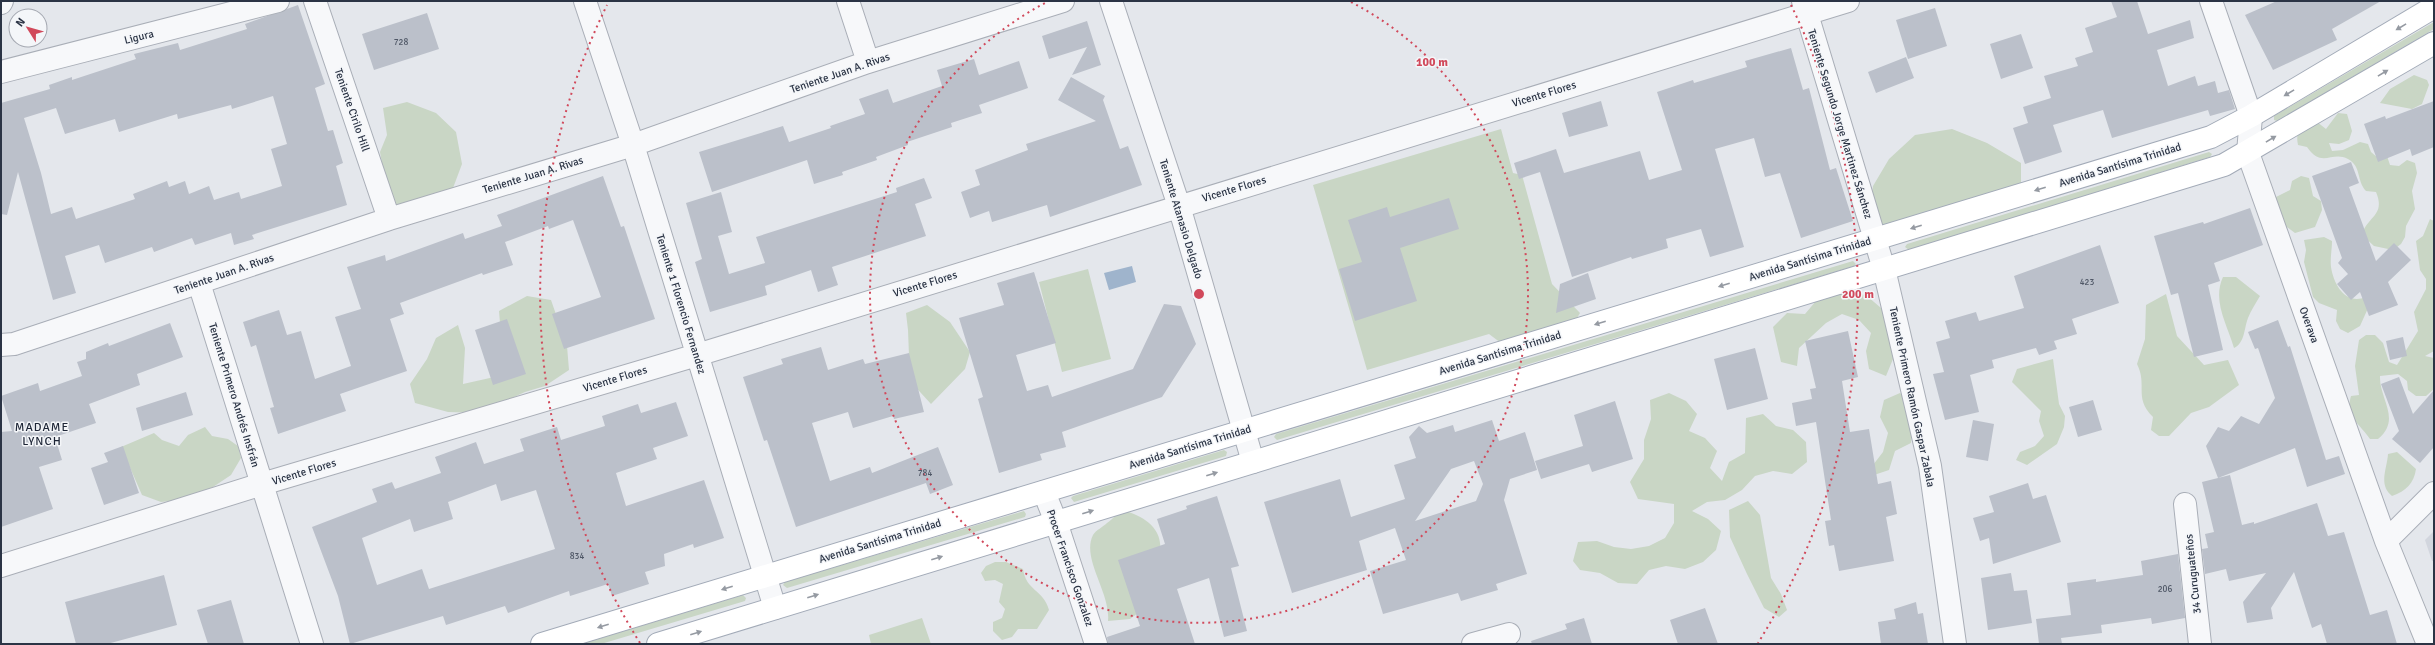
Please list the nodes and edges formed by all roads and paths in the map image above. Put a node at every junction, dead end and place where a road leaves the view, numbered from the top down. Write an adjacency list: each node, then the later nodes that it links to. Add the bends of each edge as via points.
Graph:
1 (278, 1): 13 (street, Ligura)
2 (315, 1): 18 (street, Teniente Cirilo Hill)
3 (585, 1): 15 (street, Teniente 1 Florencio Fernandez)
4 (848, 1): 12 (street)
5 (1064, 1): 12 (street, Teniente Juan A. Rivas)
6 (1111, 1): 17 (street, Teniente Atanasio Delgado)
7 (1848, 1): 9 (street, Vicente Flores)
8 (2211, 1): 14 (street, Overava)
9 (1804, 7): 17 (street, Vicente Flores); 19 (street, Teniente Segundo Jorge Martinez Sánchez)
10 (2434, 7): 14 (main road, Avenida Santísima Trinidad, one-way to 14)
11 (2434, 43): 16 (main road, one-way to 11)
12 (868, 62): 15 (street, Teniente Juan A. Rivas)
13 (1, 72)
14 (2251, 116): 16 (street, Overava); 19 (main road, Avenida Santísima Trinidad, one-way to 19, via 2211,137)
15 (634, 145): 18 (street, Teniente Juan A. Rivas); 23 (street, Teniente 1 Florencio Fernandez)
16 (2248, 153): 20 (main road, via 2224,165); 31 (street, Overava)
17 (1179, 206): 23 (street, Vicente Flores); 24 (street, Teniente Atanasio Delgado)
18 (389, 219): 21 (street, Teniente Juan A. Rivas)
19 (1875, 240): 20 (street, Teniente Segundo Jorge Martinez Sánchez); 24 (main road, Avenida Santísima Trinidad, one-way to 24)
20 (1884, 269): 25 (main road); 41 (street, Teniente Primero Ramón Gaspar Zabala, via 1930,466)
21 (199, 283): 22 (street, Teniente Juan A. Rivas, via 14,344); 26 (street, Teniente Primero Andrés Insfrán)
22 (1, 345)
23 (697, 355): 26 (street, Vicente Flores); 33 (street, Teniente 1 Florencio Fernandez)
24 (1243, 431): 25 (street, Teniente Atanasio Delgado); 27 (main road, Avenida Santísima Trinidad)
25 (1253, 462): 30 (main road, one-way to 25)
26 (262, 484): 32 (street, Vicente Flores); 37 (street, Teniente Primero Andrés Insfrán)
27 (1044, 492): 30 (street, Procer Francisco Gonzalez); 33 (main road, Avenida Santísima Trinidad)
28 (2434, 493): 31 (street)
29 (2185, 504): 42 (street, 34 Curuguateños)
30 (1056, 522): 34 (main road, one-way to 30); 39 (street, Procer Francisco Gonzalez)
31 (2386, 541): 43 (street, Overava)
32 (1, 566)
33 (764, 576): 34 (street, Teniente 1 Florencio Fernandez); 36 (main road, Avenida Santísima Trinidad, one-way to 36)
34 (775, 608): 38 (main road, one-way to 34)
35 (1509, 634): 40 (street)
36 (548, 643)
37 (312, 644)
38 (658, 644)
39 (1096, 644)
40 (1473, 644)
41 (1955, 644)
42 (2200, 644)
43 (2428, 644)

